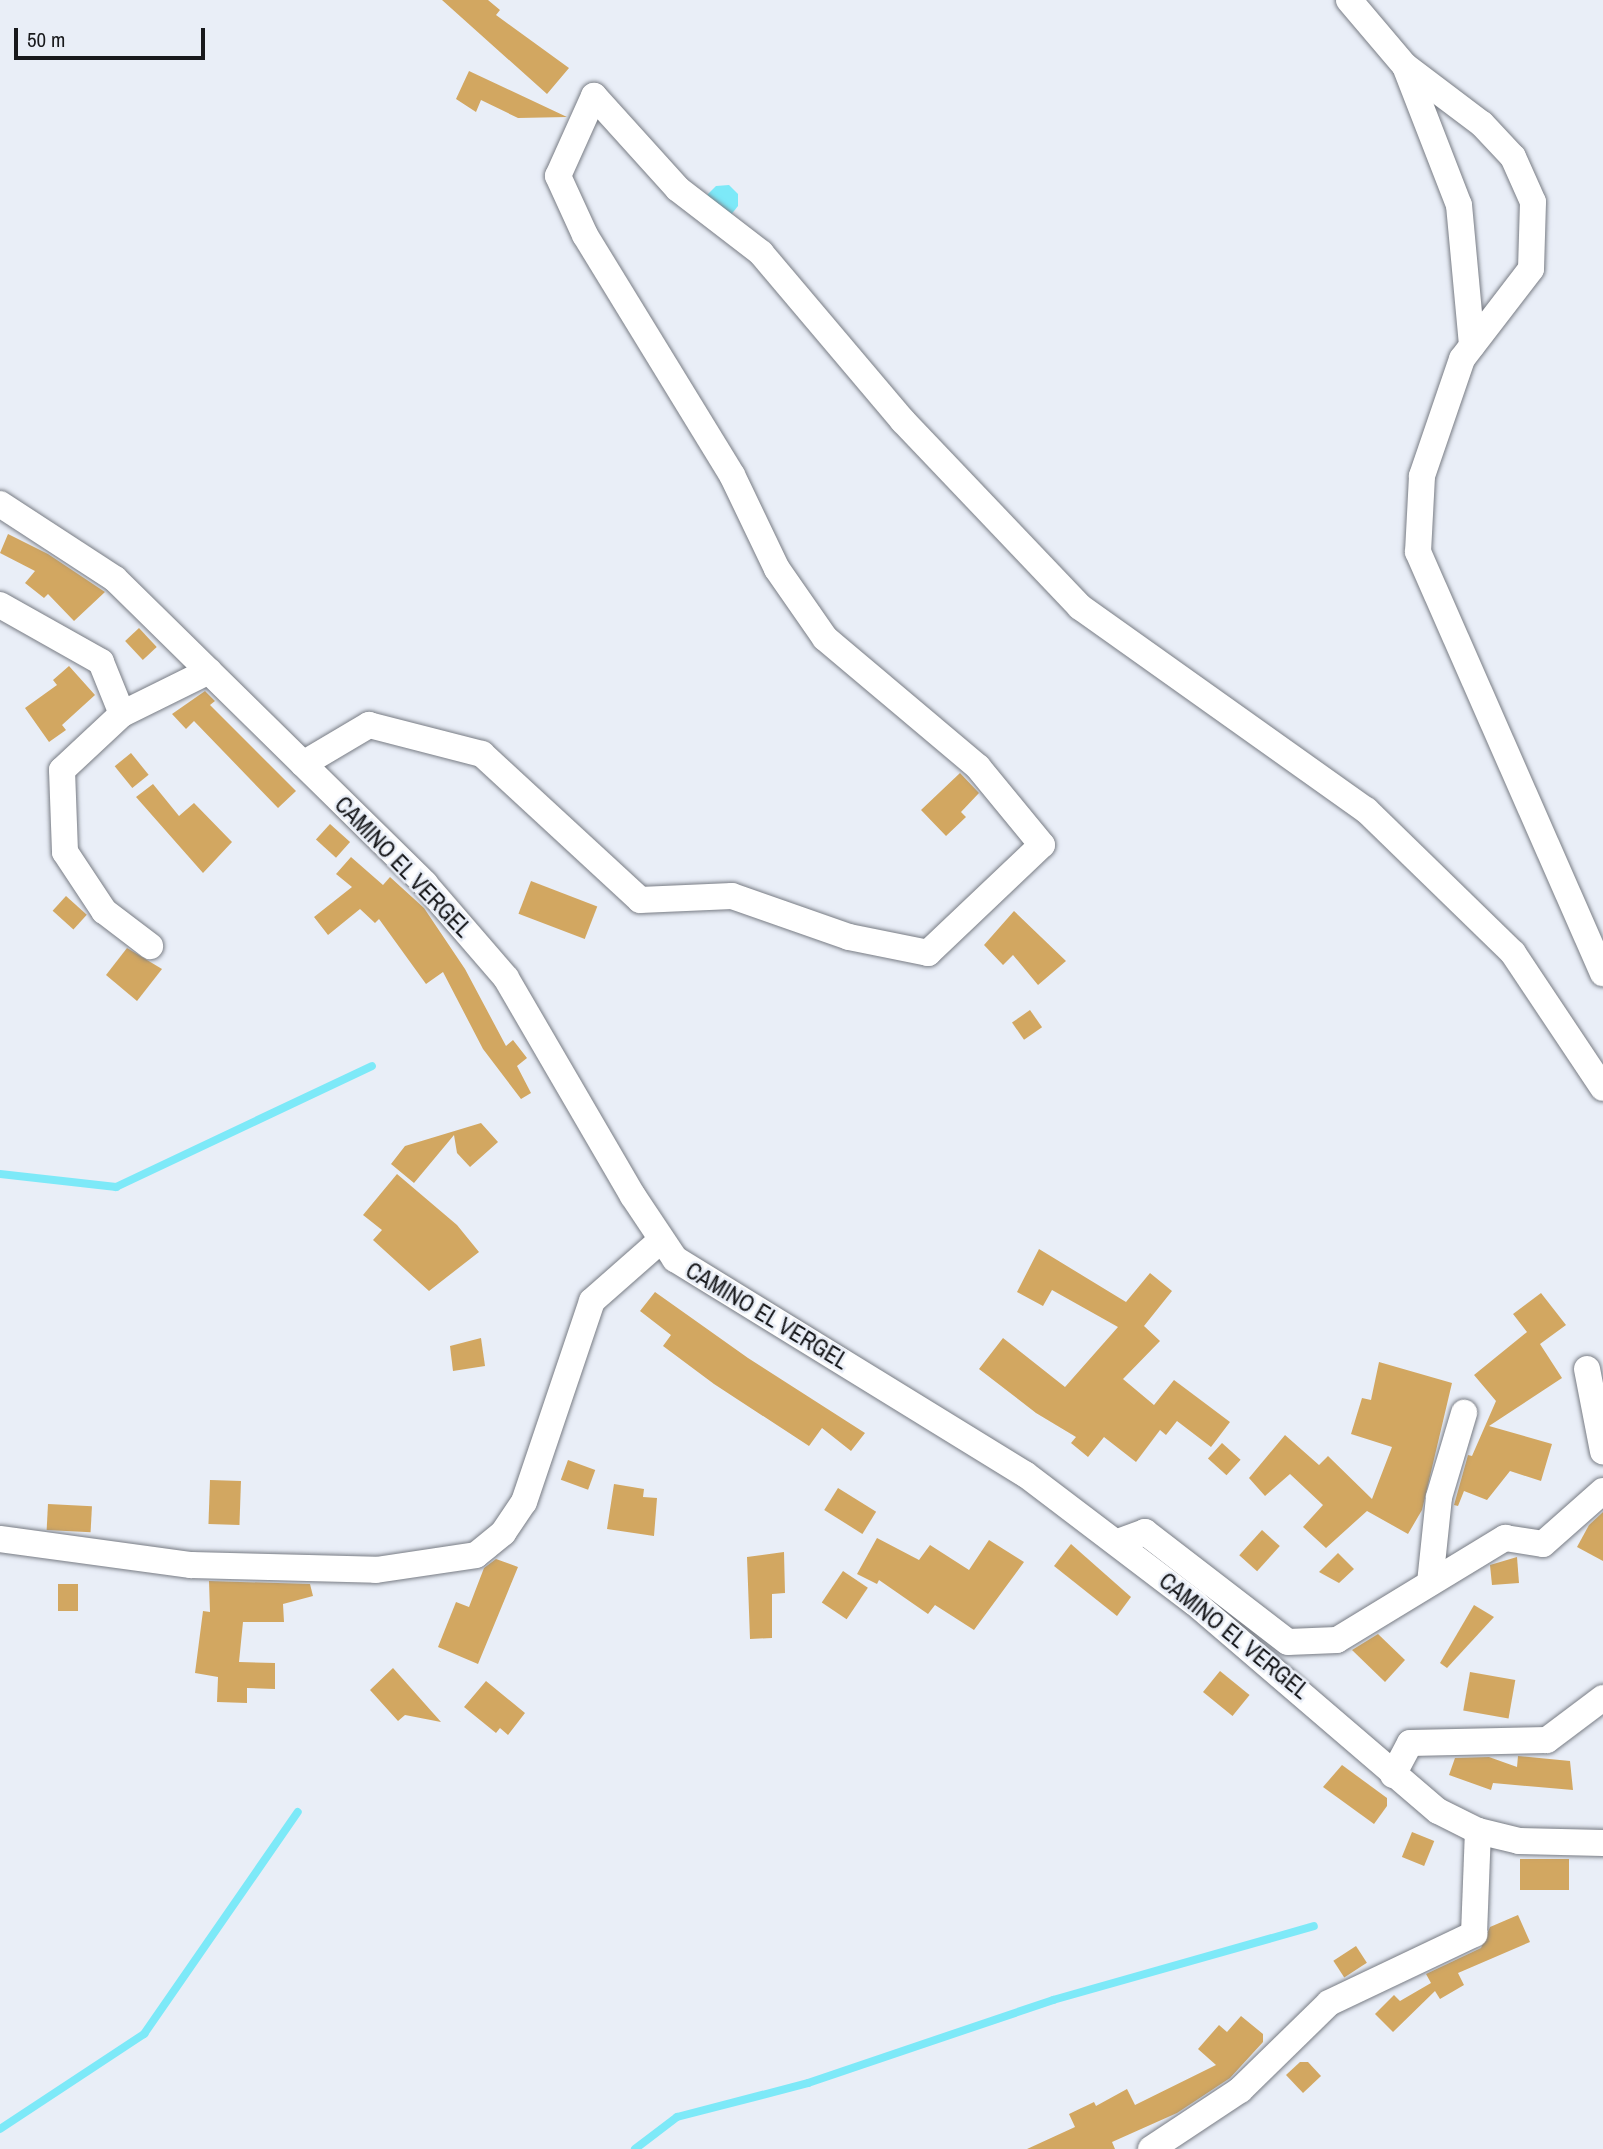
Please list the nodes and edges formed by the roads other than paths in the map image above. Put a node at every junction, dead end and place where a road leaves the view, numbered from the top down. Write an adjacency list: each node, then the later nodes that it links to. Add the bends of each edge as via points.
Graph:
1 (1349, 0): 2 (street)
2 (1405, 66): 3 (street, via 1459,205); 3 (street, via 1482,124 1513,157 1533,202 1531,268)
3 (1472, 345): 10 (street, via 1462,359 1422,476 1418,552)
4 (0, 504): 6 (street, CAMINO EL VERGEL, via 115,579)
5 (0, 605): 7 (street, via 101,662)
6 (209, 671): 7 (street); 8 (street, CAMINO EL VERGEL)
7 (122, 714): 9 (street, via 62,771 65,852 104,911)
8 (303, 764): 11 (street, via 369,725 482,754 640,900 732,897 849,937 928,953 1042,845 978,767 825,638 777,569 732,475 585,235 558,176 594,96 678,189 761,253 903,421 1080,607 1366,810 1513,953); 12 (street, CAMINO EL VERGEL, via 425,884 506,978)
9 (150, 946)
10 (1603, 973)
11 (1603, 1088)
12 (660, 1241): 17 (street, via 592,1301 524,1502 503,1533 476,1555 376,1570 191,1565); 18 (street, CAMINO EL VERGEL, via 695,1274 948,1423)
13 (1587, 1368): 15 (street)
14 (1464, 1413): 19 (street, via 1440,1497)
15 (1603, 1451)
16 (1603, 1491): 19 (street, via 1543,1544 1505,1538)
17 (0, 1539)
18 (1118, 1542): 19 (street, via 1145,1532 1289,1642 1337,1640); 21 (street, CAMINO EL VERGEL, via 1303,1692)
19 (1430, 1583)
20 (1603, 1698): 21 (street, via 1547,1740 1410,1743)
21 (1393, 1775): 22 (street, CAMINO EL VERGEL, via 1438,1811)
22 (1478, 1831): 23 (street, CAMINO EL VERGEL, via 1519,1841); 24 (street, via 1474,1934 1329,2003 1240,2090)
23 (1603, 1843)
24 (1151, 2149)

